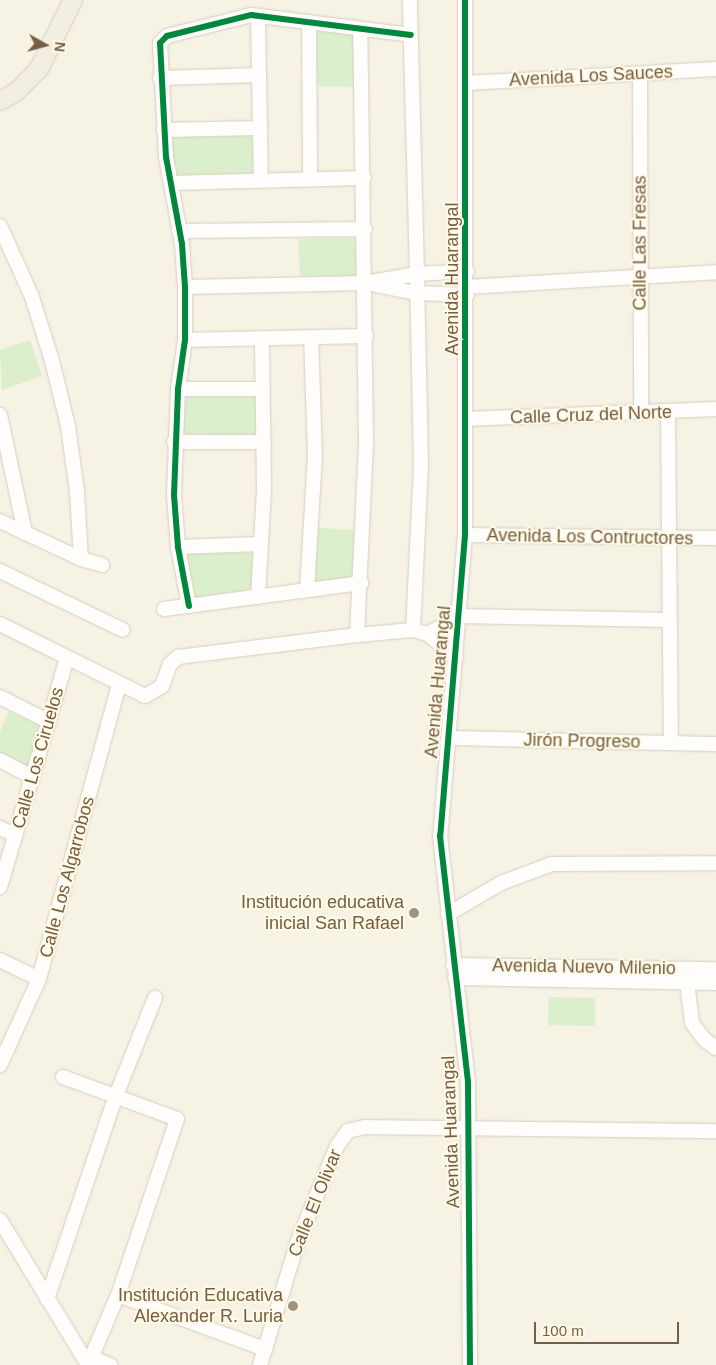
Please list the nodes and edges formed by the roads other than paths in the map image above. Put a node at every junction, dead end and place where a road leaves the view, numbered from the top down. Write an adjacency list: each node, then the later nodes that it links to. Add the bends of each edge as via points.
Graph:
1 (73, 0): 13 (main road, via 39,69 16,92)
2 (410, 0): 7 (street)
3 (465, 0): 12 (street, Avenida Huarangal)
4 (258, 16): 5 (street); 10 (street); 11 (street, via 167,36 160,43)
5 (309, 22): 6 (street); 16 (street)
6 (360, 29): 7 (street); 17 (street)
7 (411, 36): 25 (street)
8 (716, 70): 9 (street, Avenida Los Sauces)
9 (640, 74): 12 (street, Avenida Los Sauces); 26 (street, Calle Las Fresas)
10 (259, 75): 11 (street); 14 (street)
11 (160, 78): 15 (street)
12 (466, 83): 23 (street, Avenida Huarangal)
13 (0, 102)
14 (260, 128): 15 (street); 18 (street)
15 (164, 130): 19 (street)
16 (310, 178): 17 (street); 18 (street)
17 (364, 178): 21 (street)
18 (261, 180): 19 (street)
19 (171, 183): 22 (street)
20 (0, 226): 51 (street, via 32,297 52,360 69,435)
21 (365, 229): 22 (street); 27 (street)
22 (179, 231): 28 (street)
23 (467, 272): 25 (street); 29 (street, Avenida Huarangal)
24 (716, 272): 26 (street)
25 (417, 274): 27 (street); 30 (street)
26 (641, 276): 29 (street); 39 (street, Calle Las Fresas)
27 (366, 283): 28 (street); 30 (street); 31 (street)
28 (185, 287): 34 (street)
29 (467, 291): 30 (street); 41 (street, Avenida Huarangal)
30 (417, 293): 63 (street, via 421,465)
31 (366, 336): 32 (street); 54 (street)
32 (311, 338): 33 (street); 55 (street, via 315,456)
33 (262, 339): 34 (street); 36 (street)
34 (185, 340): 35 (street)
35 (178, 389): 36 (street); 42 (street)
36 (262, 389): 43 (street)
37 (716, 409): 38 (street, Calle Cruz del Norte)
38 (668, 412): 39 (street, Calle Cruz del Norte); 47 (street)
39 (641, 413): 41 (street, Calle Cruz del Norte)
40 (0, 415): 45 (street)
41 (466, 419): 46 (street, Avenida Huarangal)
42 (174, 442): 43 (street); 50 (street)
43 (264, 442): 49 (street)
44 (0, 521): 45 (street)
45 (25, 533): 51 (street)
46 (465, 535): 47 (street, Avenida Los Contructores); 59 (street, Avenida Huarangal)
47 (669, 538): 48 (street, Avenida Los Contructores); 60 (street)
48 (716, 538)
49 (260, 544): 50 (street); 56 (street)
50 (178, 546): 57 (street)
51 (81, 559): 52 (street)
52 (102, 565)
53 (0, 571): 62 (street)
54 (361, 583): 55 (street); 65 (street)
55 (307, 590): 56 (street)
56 (258, 597): 57 (street)
57 (189, 606): 58 (street)
58 (164, 609)
59 (460, 616): 60 (street); 64 (street); 67 (street, Avenida Huarangal)
60 (668, 620): 72 (street)
61 (0, 624): 66 (street)
62 (123, 630)
63 (413, 630): 64 (street); 65 (street)
64 (428, 634): 67 (street)
65 (357, 635): 68 (street, via 178,657 170,664 162,686 145,696)
66 (67, 658): 68 (street); 70 (street, Calle Los Ciruelos)
67 (456, 658): 71 (street, Avenida Huarangal)
68 (119, 684): 84 (street, Calle Los Algarrobos)
69 (0, 697): 70 (street)
70 (48, 721): 75 (street, Calle Los Ciruelos)
71 (449, 738): 72 (street, Jirón Progreso); 80 (street, Avenida Huarangal, via 440,830)
72 (671, 743): 73 (street, Jirón Progreso)
73 (716, 744)
74 (0, 760): 75 (street)
75 (32, 777): 77 (street, Calle Los Ciruelos)
76 (0, 828): 77 (street)
77 (15, 835): 79 (street, Calle Los Ciruelos)
78 (716, 863): 80 (street, via 552,864 501,883)
79 (0, 887)
80 (448, 914): 83 (street, Avenida Huarangal)
81 (0, 960): 84 (street)
82 (716, 969): 83 (street, Avenida Nuevo Milenio)
83 (454, 971): 85 (street, Avenida Nuevo Milenio); 92 (street, Avenida Huarangal, via 468,1081)
84 (39, 979): 89 (street, Calle Los Algarrobos)
85 (686, 982): 86 (street, Avenida Nuevo Milenio); 88 (street, via 692,1023)
86 (716, 983)
87 (155, 998): 91 (street)
88 (716, 1048)
89 (0, 1065)
90 (63, 1077): 91 (street)
91 (115, 1098): 95 (street, via 177,1119); 96 (street)
92 (469, 1128): 93 (street); 97 (street, Calle El Olivar, via 365,1127 348,1131 337,1146 298,1242); 101 (street, Avenida Huarangal)
93 (716, 1131)
94 (0, 1220): 96 (street)
95 (118, 1295): 97 (street); 98 (street)
96 (48, 1299): 98 (street)
97 (266, 1349): 100 (street, Calle El Olivar)
98 (89, 1362): 99 (street)
99 (110, 1365)
100 (260, 1365)
101 (470, 1365)

